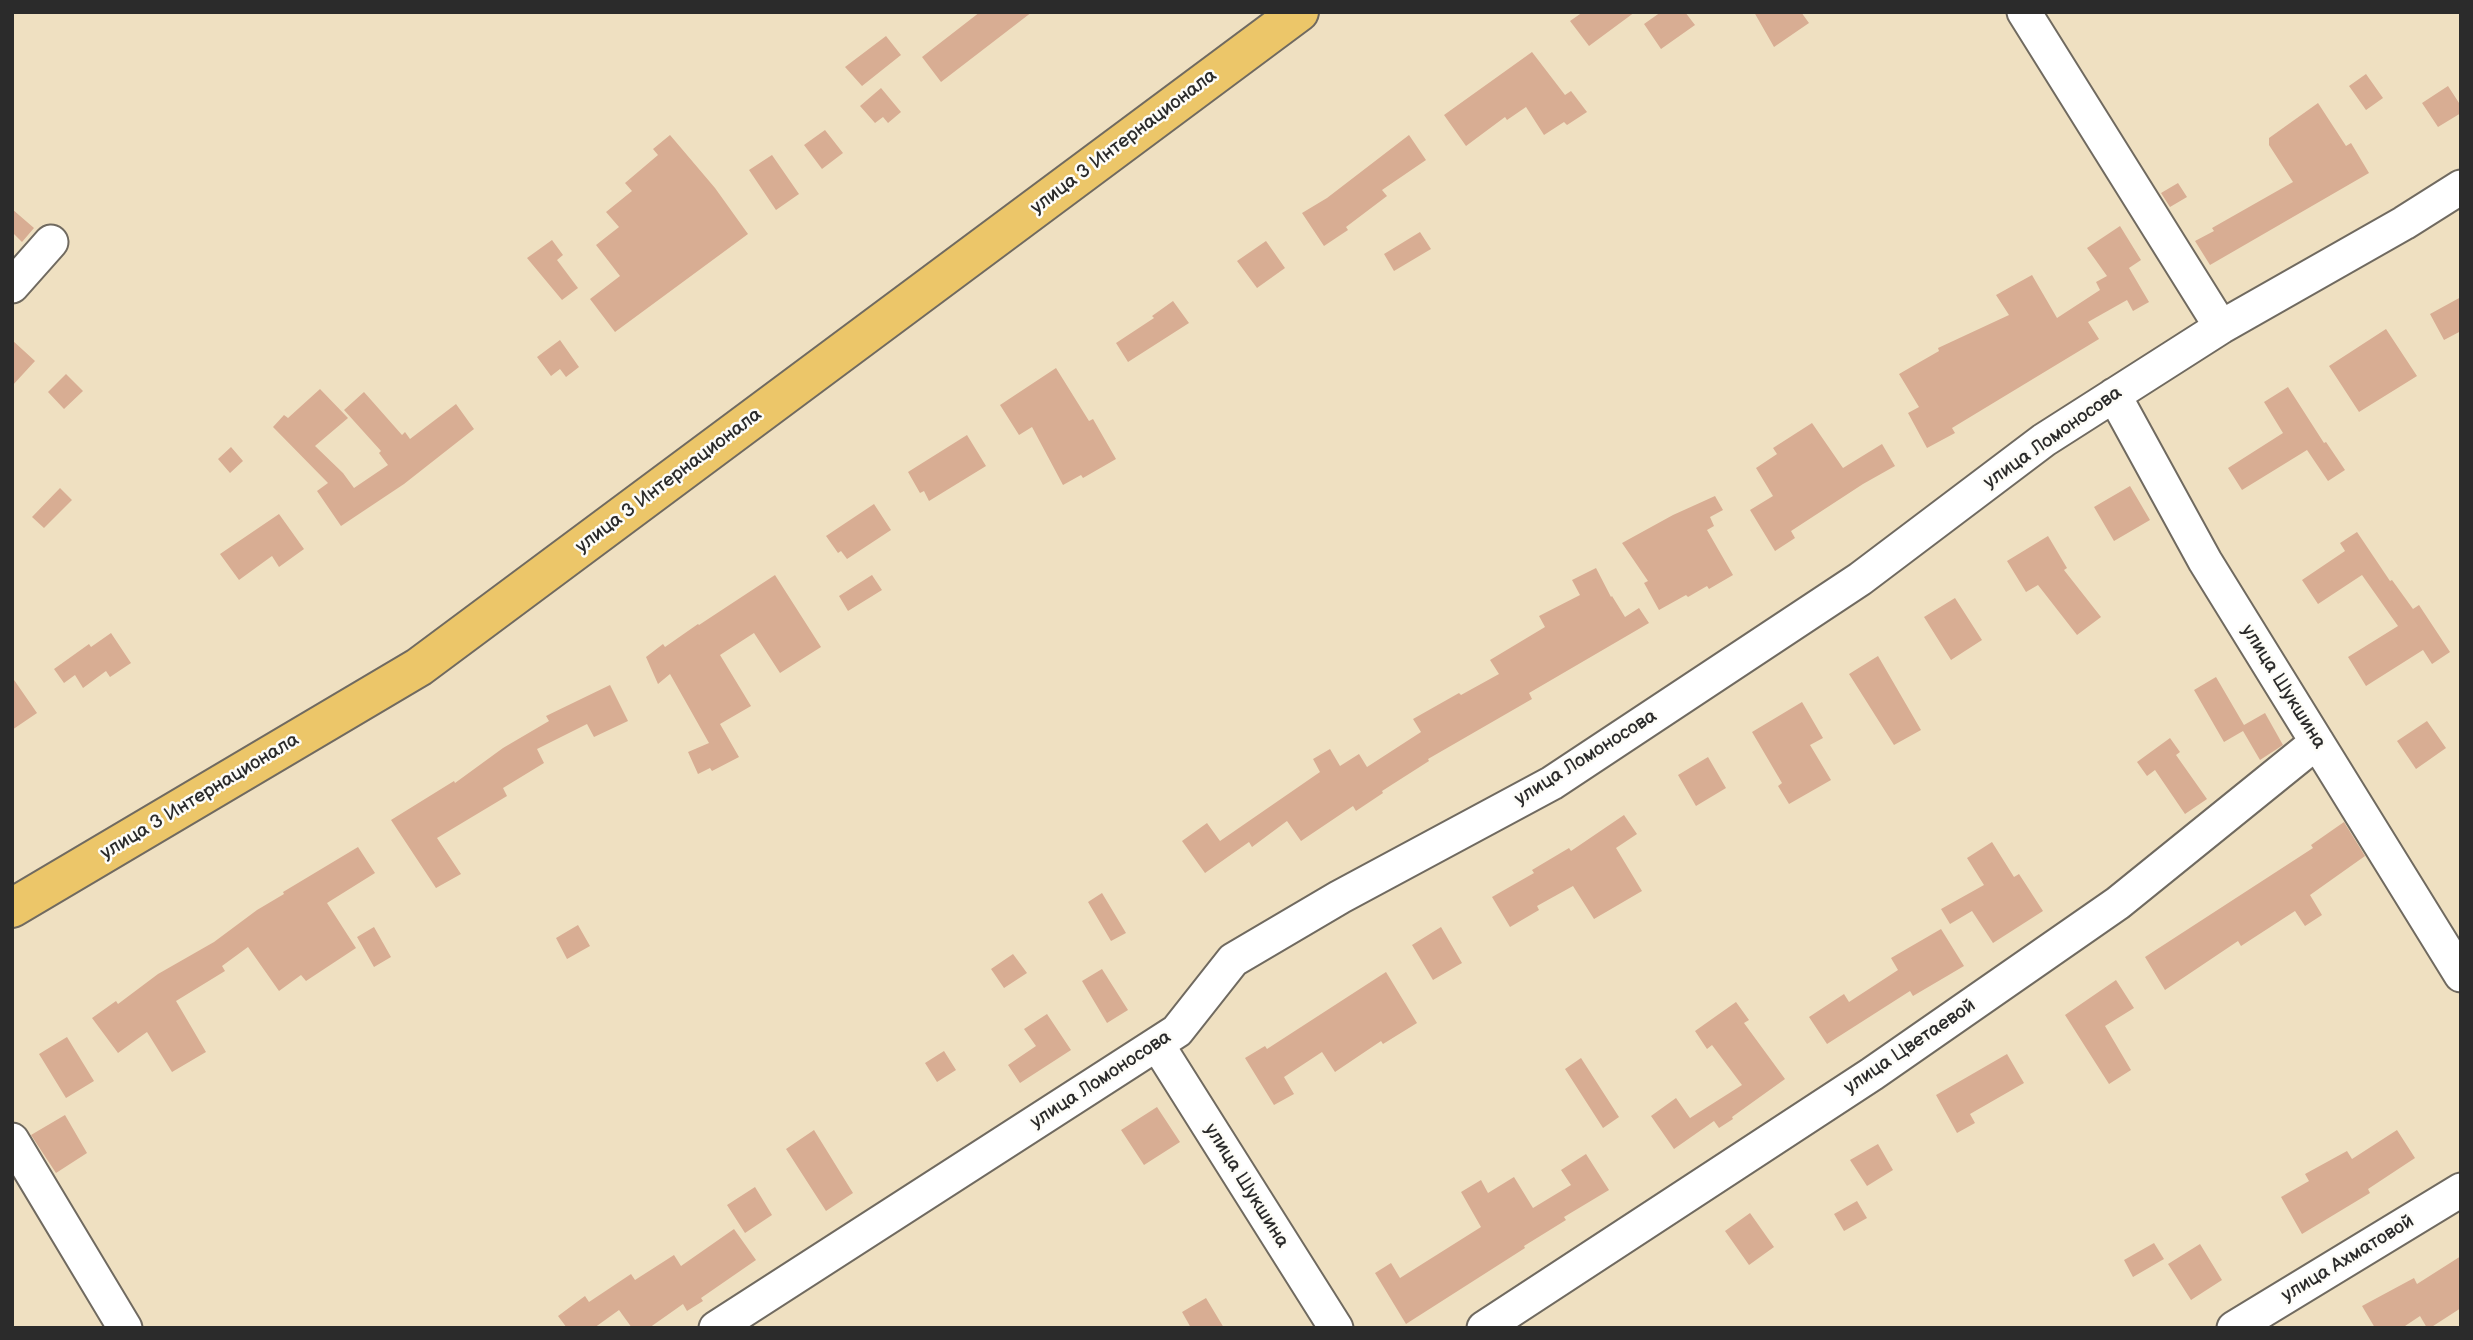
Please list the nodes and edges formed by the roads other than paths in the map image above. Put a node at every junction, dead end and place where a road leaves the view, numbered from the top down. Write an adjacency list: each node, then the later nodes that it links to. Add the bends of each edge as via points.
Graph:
1 (1299, 12): 9 (main road, улица 3 Интернационала, via 419,667)
2 (2024, 12): 6 (street)
3 (2461, 187): 6 (street, улица Ломоносова)
4 (51, 242): 5 (street)
5 (12, 286)
6 (2221, 327): 7 (street, улица Ломоносова)
7 (2114, 395): 8 (street, улица Шукшина, via 2205,561); 11 (street, улица Ломоносова, via 2044,440 1860,579 1552,783 1233,960 1177,1031)
8 (2317, 742): 10 (street, улица Шукшина); 17 (street, улица Цветаевой, via 2118,903 1872,1074)
9 (12, 908)
10 (2461, 975)
11 (1157, 1044): 15 (street, улица Ломоносова); 16 (street, улица Шукшина)
12 (12, 1140): 14 (street)
13 (2461, 1189): 18 (street, улица Ахматовой)
14 (125, 1328)
15 (716, 1328)
16 (1336, 1328)
17 (1484, 1328)
18 (2234, 1328)

